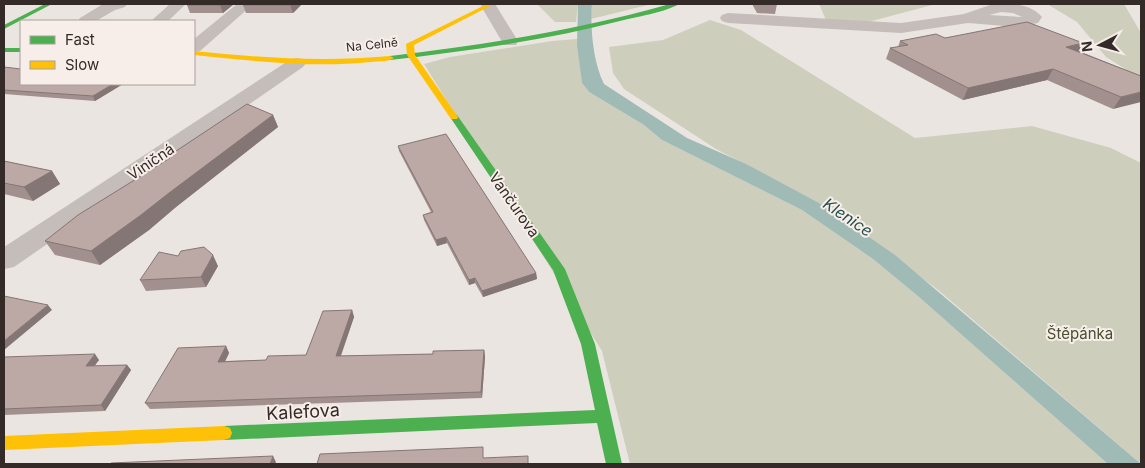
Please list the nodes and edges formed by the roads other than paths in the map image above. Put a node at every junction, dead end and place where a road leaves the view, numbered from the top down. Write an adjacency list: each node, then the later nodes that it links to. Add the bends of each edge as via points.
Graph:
1 (49, 4): 11 (street)
2 (120, 4): 9 (street, via 110,6)
3 (179, 4): 10 (street)
4 (676, 4): 12 (street, Na Celně)
5 (490, 5): 12 (street); 17 (street, via 410,44)
6 (242, 6): 13 (street)
7 (728, 18): 8 (street, via 902,28)
8 (968, 18)
9 (88, 20)
10 (160, 20)
11 (4, 27)
12 (510, 40): 17 (street, Na Celně)
13 (195, 46)
14 (4, 50): 15 (street)
15 (20, 50)
16 (195, 53): 18 (street, Na Celně)
17 (411, 55): 18 (street, Na Celně, via 349,62); 20 (street, Vančurova, via 559,269 588,344)
18 (297, 63): 19 (street, Viničná)
19 (4, 260)
20 (604, 416): 21 (street, Kalefova); 22 (street, Vančurova)
21 (4, 443)
22 (614, 464)

